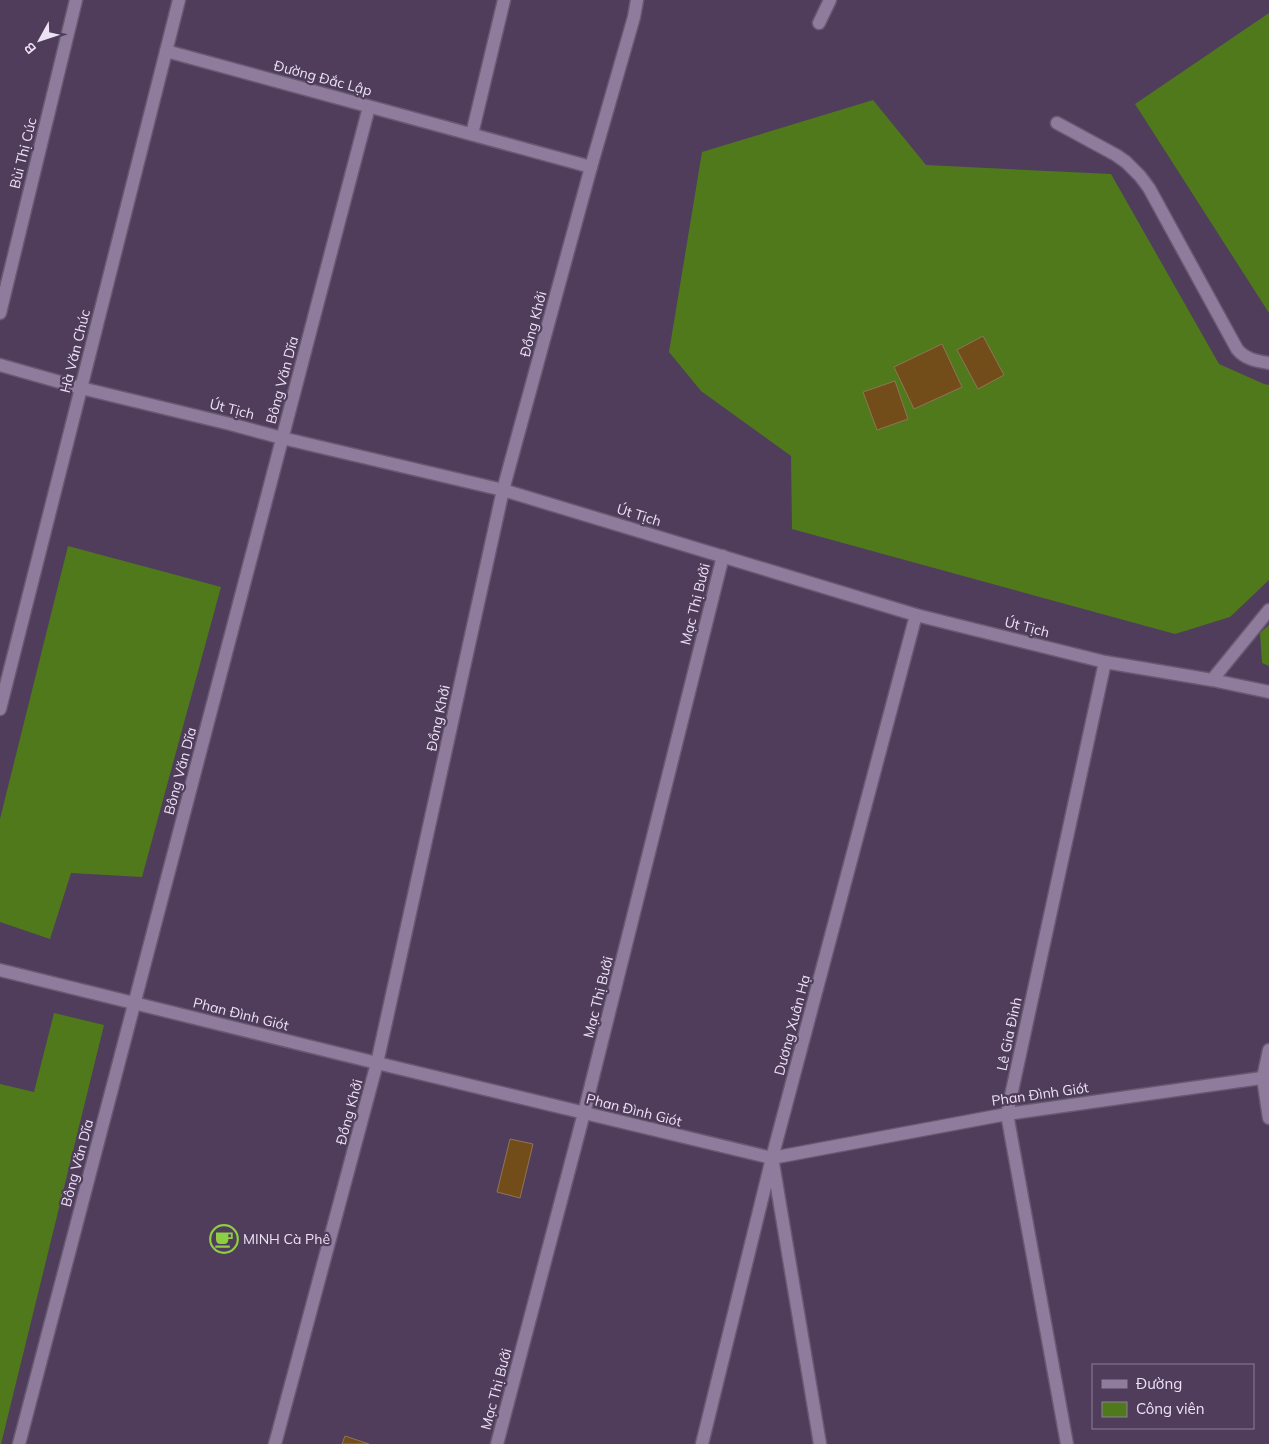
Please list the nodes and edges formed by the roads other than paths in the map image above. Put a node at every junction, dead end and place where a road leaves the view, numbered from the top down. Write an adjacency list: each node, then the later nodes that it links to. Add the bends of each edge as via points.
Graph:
1 (76, 0): 12 (street, Bùi Thị Cúc)
2 (179, 0): 7 (street, Hà Văn Chúc)
3 (504, 0): 10 (street)
4 (637, 0): 11 (street, Đồng Khởi)
5 (830, 0): 6 (street)
6 (819, 23)
7 (166, 51): 8 (street, Đường Đắc Lập); 15 (street, Hà Văn Chúc)
8 (370, 107): 10 (street, Đường Đắc Lập); 16 (street, Bông Văn Dĩa)
9 (1057, 123): 13 (street, via 1116,155 1140,176 1237,349 1252,360)
10 (472, 134): 11 (street, Đường Đắc Lập)
11 (591, 167): 17 (street, Đồng Khởi)
12 (0, 313)
13 (1269, 363)
14 (0, 365): 15 (street, Út Tịch)
15 (81, 388): 16 (street, Út Tịch); 24 (street, Hà Văn Chúc)
16 (282, 438): 17 (street, Út Tịch); 26 (street, Bông Văn Dĩa)
17 (503, 490): 18 (street, Út Tịch); 28 (street, Đồng Khởi)
18 (723, 556): 20 (street, Út Tịch); 30 (street, Mạc Thị Bưởi)
19 (1269, 610): 22 (street)
20 (916, 615): 21 (street, Út Tịch); 33 (street, Dương Xuân Hạ)
21 (1106, 662): 22 (street, Út Tịch); 31 (street, Lê Gia Đỉnh)
22 (1212, 680): 23 (street, Út Tịch)
23 (1269, 692)
24 (0, 709)
25 (0, 970): 26 (street, Phan Đình Giót)
26 (135, 1003): 28 (street, Phan Đình Giót); 34 (street, Bông Văn Dĩa)
27 (1269, 1050): 29 (street)
28 (378, 1063): 30 (street, Phan Đình Giót); 35 (street, Đồng Khởi)
29 (1266, 1077): 31 (street, Phan Đình Giót); 32 (street)
30 (584, 1113): 33 (street, Phan Đình Giót); 36 (street, Mạc Thị Bưởi)
31 (1007, 1114): 33 (street, Phan Đình Giót); 39 (street, Lê Gia Đỉnh)
32 (1269, 1118)
33 (772, 1158): 37 (street, Dương Xuân Hạ); 38 (street)
34 (19, 1444)
35 (275, 1444)
36 (497, 1444)
37 (702, 1444)
38 (820, 1444)
39 (1067, 1444)

